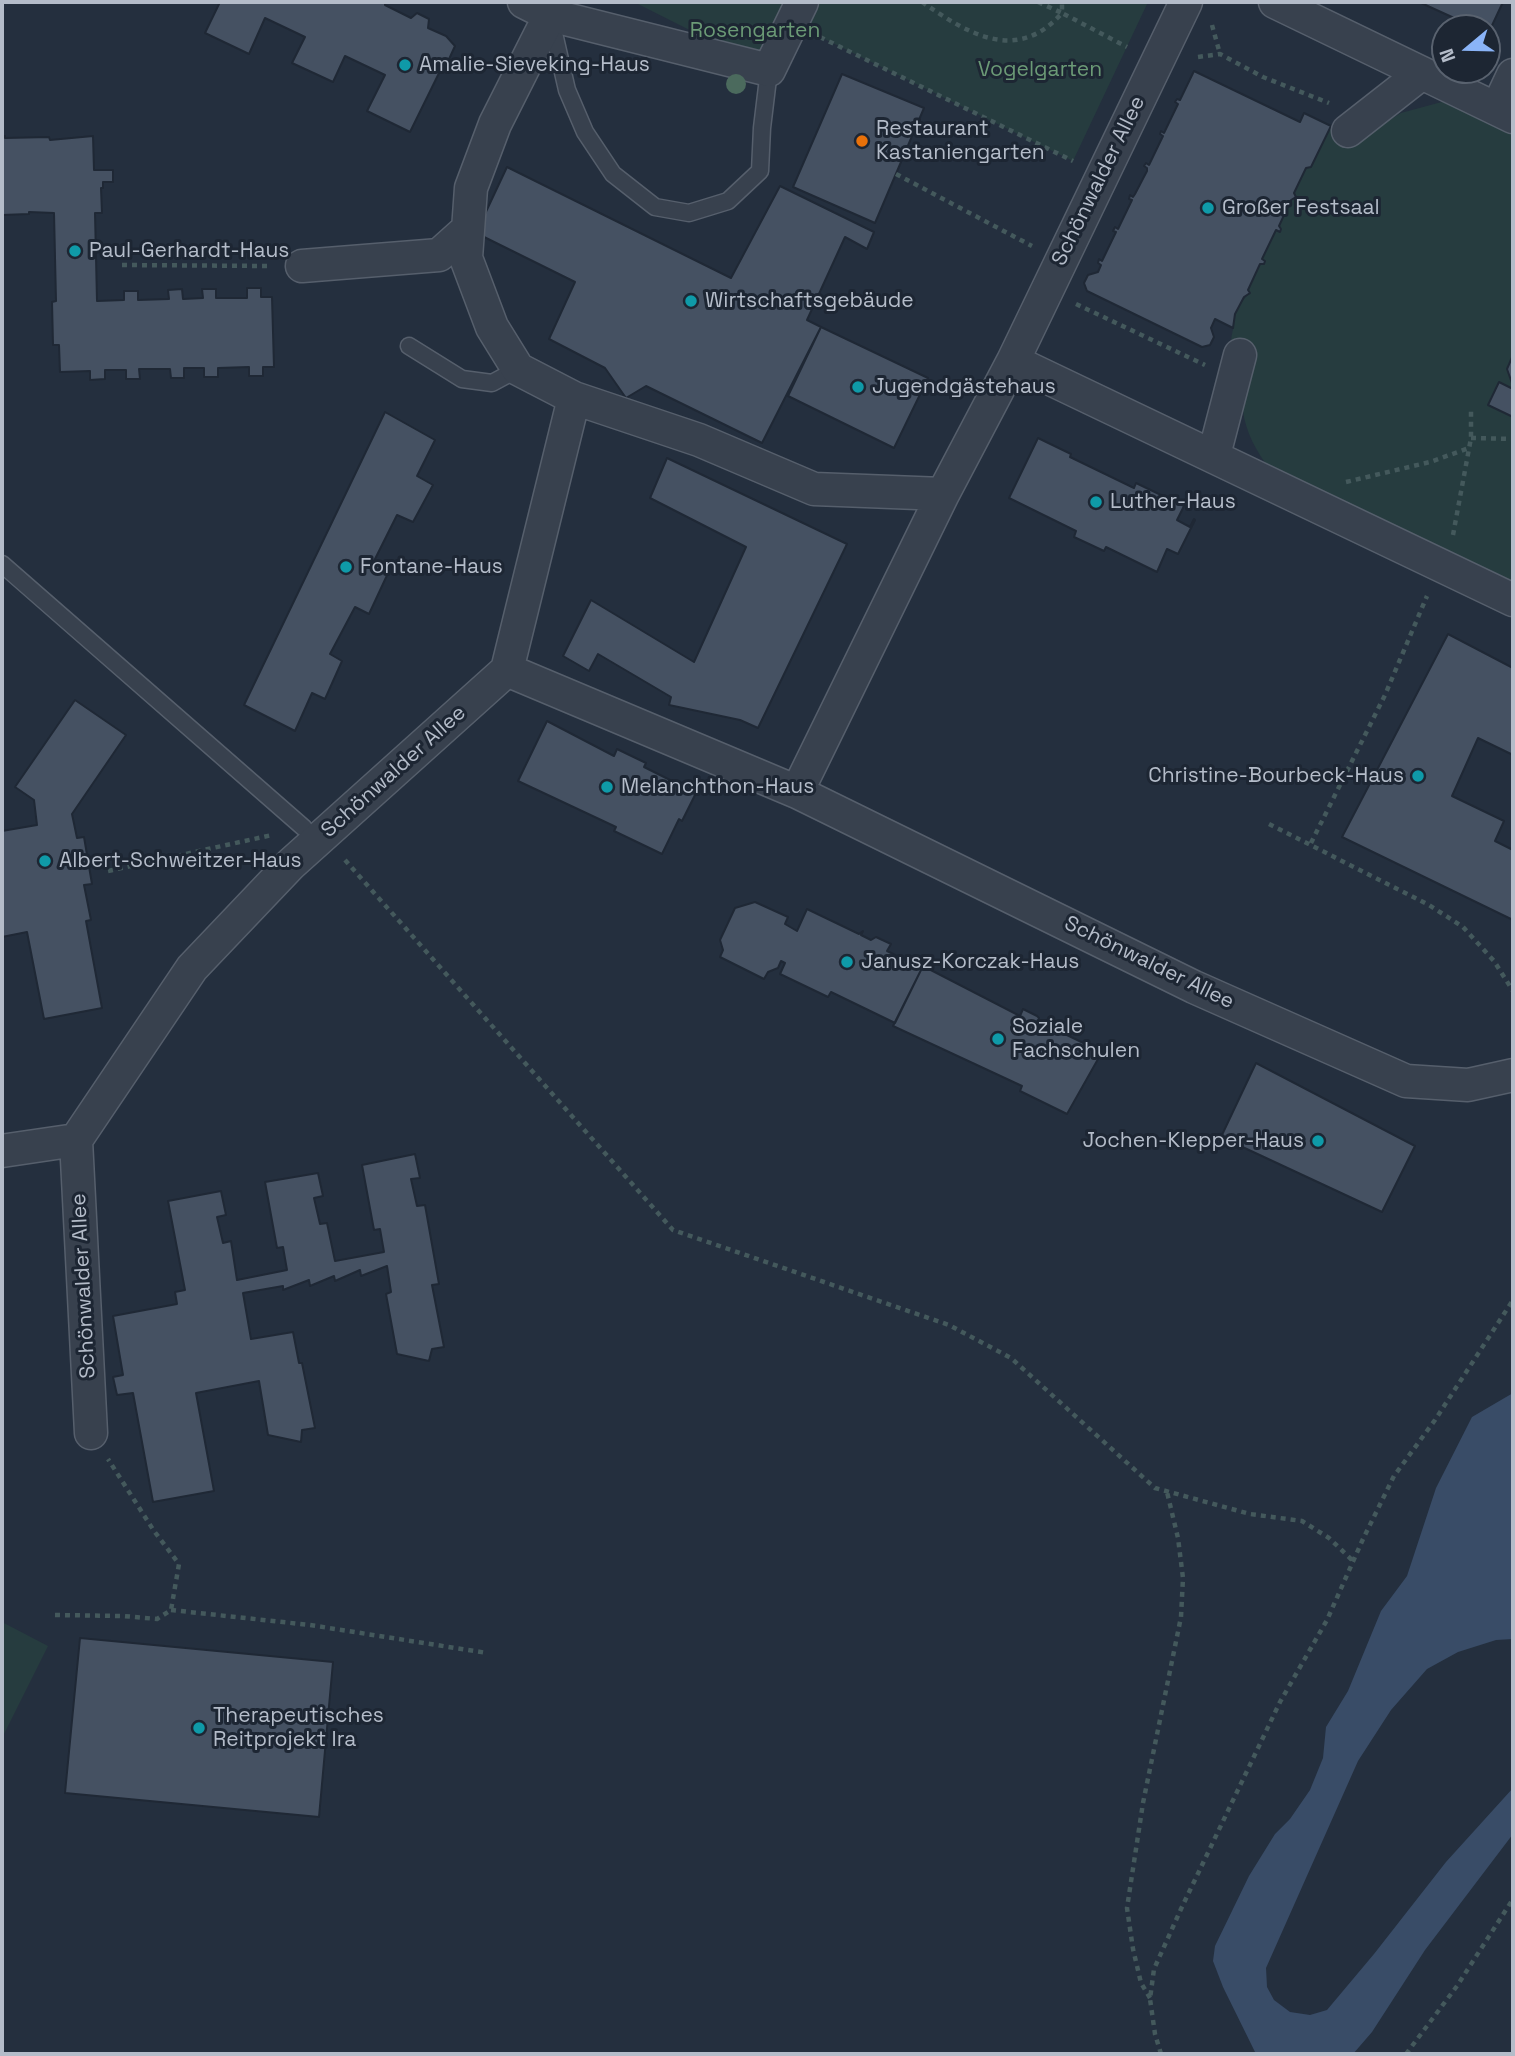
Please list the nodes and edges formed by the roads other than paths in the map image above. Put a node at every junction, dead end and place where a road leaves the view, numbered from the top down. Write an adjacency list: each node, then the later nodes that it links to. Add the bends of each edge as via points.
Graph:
1 (1185, 2): 13 (street, Schönwalder Allee)
2 (1275, 2): 6 (street)
3 (537, 9): 5 (street); 5 (lane, via 585,132 613,174 654,206 689,213 728,201 760,171); 10 (street, via 471,188)
4 (797, 13): 5 (street)
5 (769, 70)
6 (1422, 73): 8 (street); 9 (street)
7 (1513, 75): 8 (street)
8 (1505, 113)
9 (1348, 131)
10 (468, 229): 11 (street, via 439,254); 15 (street, via 466,258 492,327)
11 (302, 266)
12 (409, 346): 15 (lane, via 462,379 492,383)
13 (1013, 361): 17 (street); 18 (street, Schönwalder Allee)
14 (1237, 367): 17 (street)
15 (518, 369): 16 (street)
16 (574, 398): 18 (street, via 699,440 814,489); 21 (street)
17 (1214, 455): 20 (street)
18 (943, 494): 22 (street, Schönwalder Allee)
19 (2, 564): 23 (lane)
20 (1513, 600)
21 (507, 670): 22 (street, Schönwalder Allee); 23 (street, Schönwalder Allee)
22 (797, 792): 24 (street, Schönwalder Allee, via 1194,988 1406,1081 1468,1085)
23 (314, 832): 25 (street, Schönwalder Allee, via 291,864 192,968)
24 (1513, 1074)
25 (76, 1140): 26 (street); 27 (street, Schönwalder Allee)
26 (2, 1151)
27 (92, 1433)

